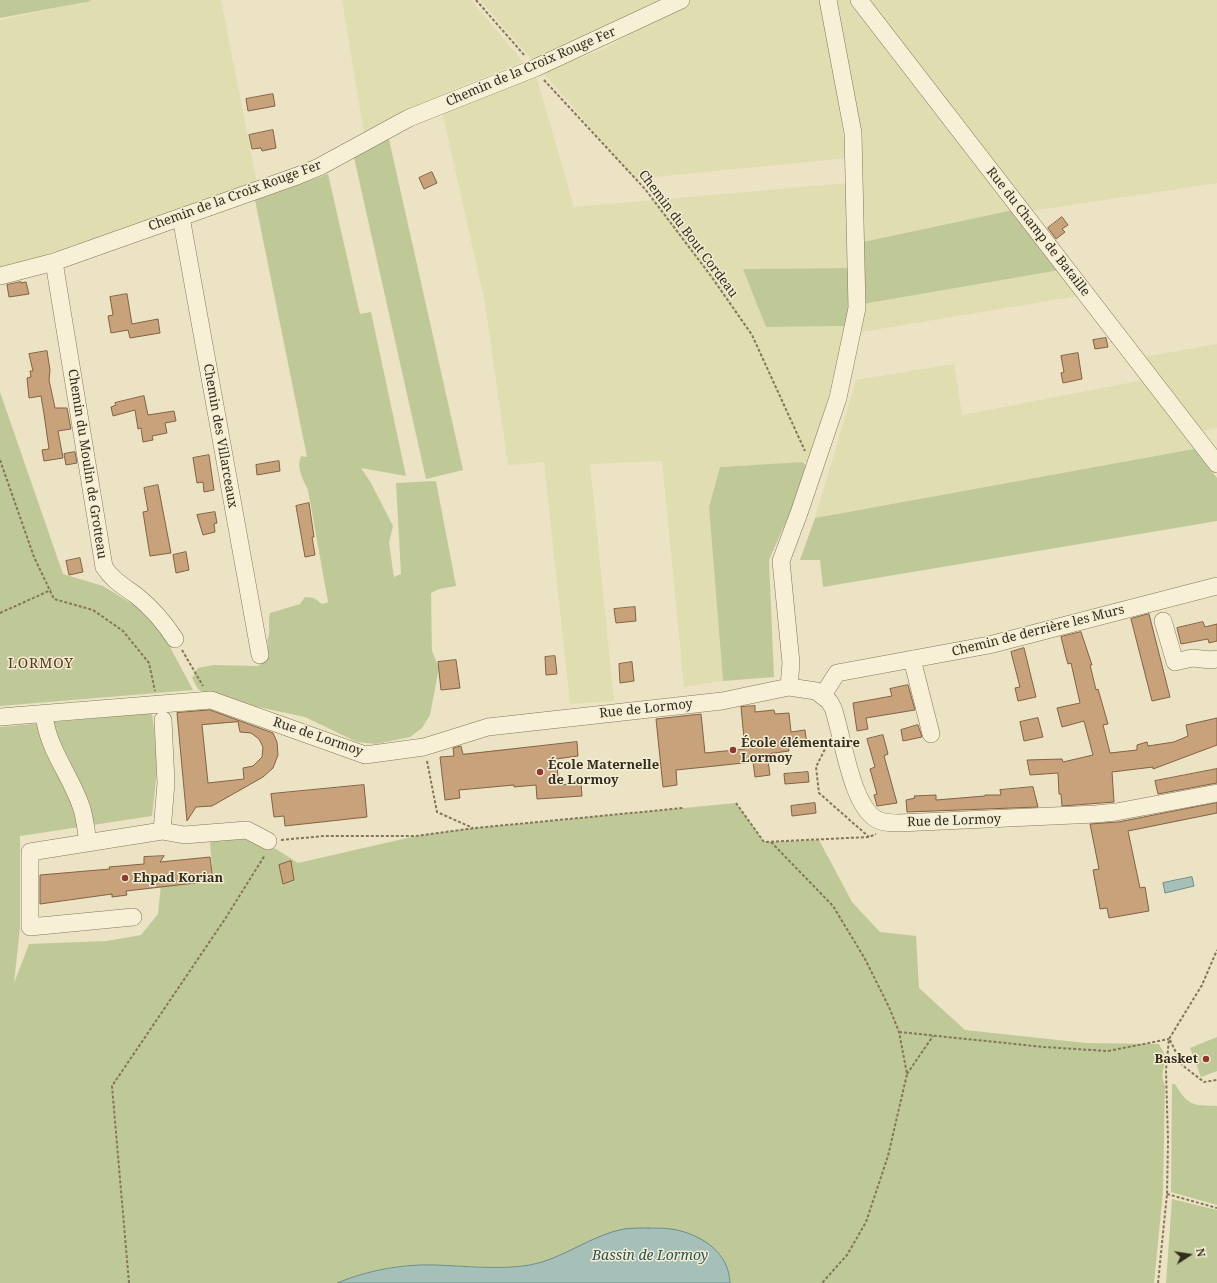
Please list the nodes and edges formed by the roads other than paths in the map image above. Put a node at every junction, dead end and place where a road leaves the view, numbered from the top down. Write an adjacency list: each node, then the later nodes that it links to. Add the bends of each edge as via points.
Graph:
1 (681, 0): 4 (street, Chemin de la Croix Rouge Fer, via 535,68 409,118 320,167)
2 (828, 0): 14 (street, via 853,133 857,308 838,398 781,561 791,663)
3 (859, 0): 7 (street, Rue du Champ de Bataille)
4 (181, 217): 5 (street, Chemin de la Croix Rouge Fer); 11 (street, Chemin des Villarceaux)
5 (54, 262): 6 (street, Chemin de la Croix Rouge Fer); 10 (street, Chemin du Moulin de Grotteau, via 104,567 111,577 138,597 163,621)
6 (0, 276)
7 (1217, 464)
8 (1217, 586): 12 (street, Chemin de derrière les Murs, via 989,645)
9 (1163, 621): 13 (street, via 1175,662 1192,658)
10 (175, 639)
11 (260, 655)
12 (912, 659): 15 (street, Chemin de derrière les Murs, via 837,673); 19 (street)
13 (1217, 659)
14 (789, 687): 15 (street, Rue de Lormoy, via 808,689); 16 (street, Rue de Lormoy, via 722,701 488,727 424,747 365,755 211,700)
15 (823, 695): 20 (street, Rue de Lormoy, via 833,708 855,789 864,807 879,821 928,822 1116,812)
16 (161, 712): 17 (street, Rue de Lormoy); 21 (street, via 166,783)
17 (44, 714): 18 (street, Rue de Lormoy); 23 (street, via 45,726 81,806)
18 (0, 717)
19 (931, 734)
20 (1217, 793)
21 (162, 831): 22 (street, via 184,835 247,830); 23 (street)
22 (268, 841)
23 (88, 842): 24 (street, via 30,852 30,927)
24 (133, 917)

